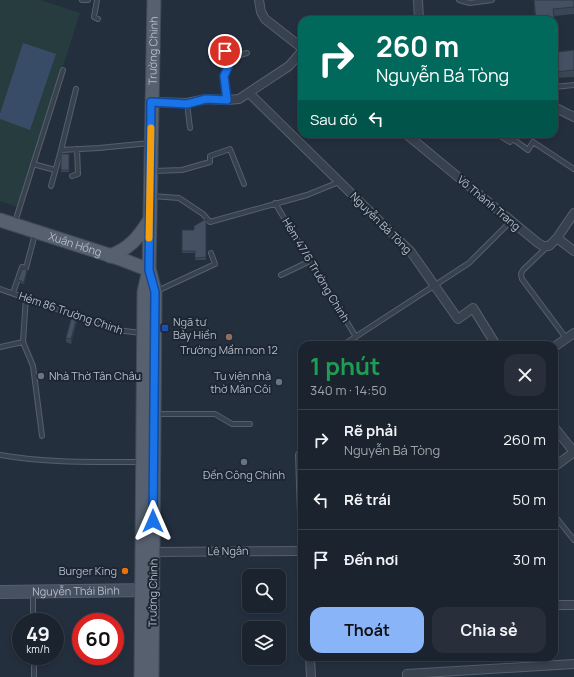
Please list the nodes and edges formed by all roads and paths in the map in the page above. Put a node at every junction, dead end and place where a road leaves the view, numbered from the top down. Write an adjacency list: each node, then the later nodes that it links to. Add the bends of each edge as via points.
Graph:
1 (82, 0): 2 (lane)
2 (88, 0)
3 (97, 0): 12 (lane, via 94,17)
4 (146, 0): 13 (main road)
5 (154, 0): 13 (main road, Trường Chinh)
6 (158, 0): 13 (main road)
7 (259, 0): 15 (street, via 266,19)
8 (418, 0): 11 (street)
9 (459, 0): 10 (lane, via 470,3)
10 (492, 0)
11 (419, 16)
12 (98, 20)
13 (152, 24): 25 (main road, Trường Chinh)
14 (223, 42): 18 (lane)
15 (298, 47)
16 (247, 53): 18 (lane)
17 (298, 55): 23 (street, via 289,66)
18 (226, 59): 24 (lane, via 228,67 224,76)
19 (63, 70): 36 (lane)
20 (574, 85): 21 (lane)
21 (558, 87)
22 (76, 89): 35 (lane)
23 (249, 93): 24 (street, via 239,99); 41 (street, Nguyễn Bá Tòng)
24 (227, 100): 26 (street, via 206,99)
25 (151, 102): 26 (street); 33 (main road, Trường Chinh)
26 (187, 104): 29 (lane)
27 (558, 109): 28 (street)
28 (574, 117)
29 (190, 128)
30 (411, 138): 49 (street, Võ Thành Trang)
31 (504, 138): 32 (lane, via 510,142)
32 (513, 139): 38 (lane, via 528,150 533,142)
33 (151, 142): 34 (lane); 39 (main road, Trường Chinh)
34 (77, 149): 35 (lane); 40 (lane, via 78,174)
35 (61, 150): 37 (lane)
36 (33, 164): 37 (lane); 50 (lane)
37 (55, 170): 43 (lane)
38 (574, 170)
39 (150, 171): 42 (lane, via 182,170 210,162 210,156 230,149); 44 (main road, Trường Chinh)
40 (72, 176)
41 (340, 182): 45 (lane); 60 (street, Nguyễn Bá Tòng, via 411,252)
42 (244, 184)
43 (51, 186)
44 (150, 196): 45 (lane, via 179,198 203,214 210,222); 48 (main road, Trường Chinh)
45 (275, 203): 57 (lane, Hẻm 47/6 Trường Chinh)
46 (574, 213): 52 (street)
47 (0, 220): 50 (main road, Xuân Hồng)
48 (150, 220): 56 (main road, via 133,243); 58 (main road, Trường Chinh)
49 (511, 221): 53 (street, Võ Thành Trang, via 538,244); 60 (lane, via 469,263)
50 (14, 224): 51 (main road, Xuân Hồng)
51 (35, 232): 56 (main road, Xuân Hồng); 63 (lane, via 26,268 22,267)
52 (558, 238): 53 (street); 54 (street)
53 (549, 246): 68 (lane, via 521,274 522,279)
54 (574, 251)
55 (211, 253): 62 (lane, via 216,264)
56 (110, 256): 58 (main road, Xuân Hồng)
57 (310, 261): 59 (lane); 67 (lane, Hẻm 47/6 Trường Chinh)
58 (149, 270): 62 (main road, Trường Chinh); 65 (main road, Trường Chinh, via 144,292)
59 (281, 275)
60 (435, 286): 67 (lane); 70 (street, Nguyễn Bá Tòng, via 458,319 473,308)
61 (0, 289): 63 (lane, Hẻm 86 Trường Chinh)
62 (155, 292): 74 (main road, Trường Chinh)
63 (13, 293): 64 (lane, Hẻm 86 Trường Chinh)
64 (26, 297): 65 (lane, Hẻm 86 Trường Chinh, via 116,330); 71 (lane)
65 (144, 333): 74 (main road, Trường Chinh)
66 (574, 333): 68 (street)
67 (356, 336): 69 (lane)
68 (566, 338): 72 (street)
69 (349, 341)
70 (494, 341)
71 (24, 342): 73 (lane); 77 (lane, via 33,366)
72 (558, 344)
73 (0, 347)
74 (149, 414): 75 (lane, via 215,414 232,424); 80 (main road, Trường Chinh); 85 (main road, Trường Chinh)
75 (250, 424)
76 (558, 432): 78 (street)
77 (42, 436)
78 (574, 452): 81 (street)
79 (0, 455): 80 (lane, via 56,461)
80 (143, 462): 86 (main road, Trường Chinh)
81 (558, 464)
82 (558, 520): 83 (lane)
83 (574, 540)
84 (298, 551): 85 (street, Lê Ngân)
85 (153, 552): 86 (main road, Trường Chinh)
86 (147, 590): 87 (street, Nguyễn Thái Bình); 97 (main road, Trường Chinh); 98 (main road, Trường Chinh)
87 (33, 591): 88 (street, Nguyễn Thái Bình); 91 (lane)
88 (0, 592)
89 (558, 605): 90 (street)
90 (574, 605)
91 (33, 613)
92 (310, 661): 99 (street)
93 (574, 664): 95 (street)
94 (34, 665): 96 (lane)
95 (407, 676)
96 (34, 677)
97 (141, 677)
98 (152, 677)
99 (311, 677)

